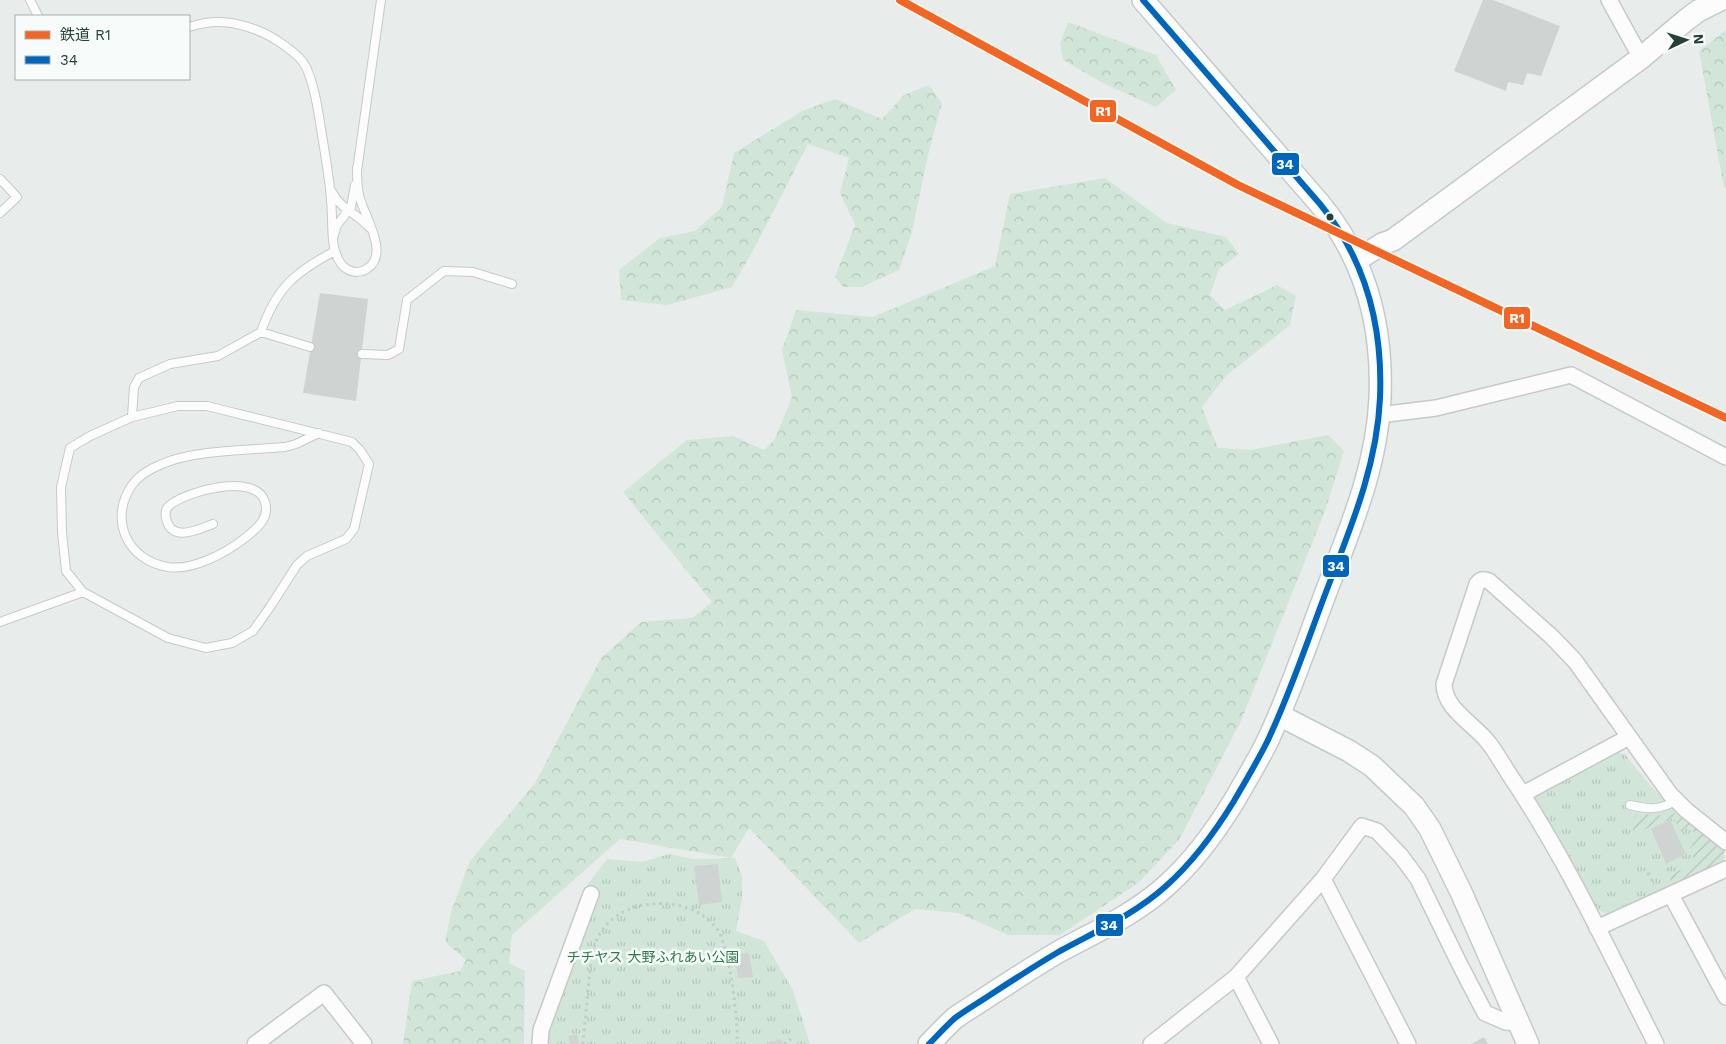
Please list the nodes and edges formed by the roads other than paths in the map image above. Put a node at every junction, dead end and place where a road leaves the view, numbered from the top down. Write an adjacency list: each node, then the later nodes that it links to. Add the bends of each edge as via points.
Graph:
1 (30, 0): 6 (lane)
2 (381, 0): 9 (lane)
3 (1143, 0): 16 (street, via 1320,204 1339,228)
4 (1609, 0): 8 (street)
5 (1720, 0): 8 (street, via 1674,29)
6 (38, 15)
7 (190, 27): 11 (lane, via 226,21 250,27 286,47 306,66 317,104)
8 (1641, 58): 16 (street, via 1393,240)
9 (357, 168): 12 (lane); 14 (lane, via 360,197)
10 (0, 179): 13 (lane, via 16,197)
11 (329, 182): 12 (lane, via 334,197); 15 (lane)
12 (349, 211): 14 (lane, via 370,228); 15 (lane, via 337,225)
13 (0, 213)
14 (376, 244): 15 (lane, via 376,258 372,265 359,272 345,268)
15 (334, 247): 18 (lane, via 281,291)
16 (1357, 260): 21 (street, via 1371,303 1376,333 1380,368)
17 (512, 284): 20 (lane, via 473,272 444,271 407,300 399,349 388,355)
18 (261, 332): 19 (lane); 22 (lane, via 218,356 170,364 139,378 134,387)
19 (310, 347)
20 (362, 354)
21 (1379, 415): 24 (street, via 1436,408 1571,375); 28 (street, via 1374,452 1358,506)
22 (132, 417): 23 (lane, via 178,406 207,406); 26 (lane, via 70,448 61,487 62,532 66,571)
23 (319, 433): 25 (lane, via 285,447 205,454 164,463 144,474 125,496 123,533 129,545 154,564 170,568 221,554 242,540 260,526 266,514 265,502 251,488 203,490 168,506 165,514 167,524 180,534); 26 (lane, via 352,442 369,464 354,529 346,539 307,556 297,565 253,631 232,643 206,648 168,638)
24 (1726, 457)
25 (213, 524)
26 (83, 592): 27 (lane)
27 (0, 622)
28 (1279, 715): 41 (street, via 1372,766 1414,806 1434,837 1461,892); 45 (street, via 1223,821 1191,862 1166,886 1123,917 1057,953 953,1019)
29 (1629, 737): 30 (street); 30 (street, via 1564,648 1489,581 1480,580 1444,684 1444,693 1487,741); 31 (street)
30 (1523, 794): 38 (street)
31 (1675, 800): 32 (lane, via 1667,807); 33 (street)
32 (1630, 805)
33 (1726, 842)
34 (1726, 869): 37 (street)
35 (1323, 879): 39 (street); 41 (street, via 1362,826 1377,830 1418,879 1485,1013 1506,1022); 48 (street)
36 (591, 894): 44 (street, via 541,1030)
37 (1671, 895): 38 (street); 40 (street)
38 (1596, 928): 50 (street)
39 (1236, 977): 46 (street); 47 (street)
40 (1726, 997)
41 (1519, 1023): 49 (street)
42 (255, 1044): 43 (street, via 324,993)
43 (364, 1044)
44 (540, 1044)
45 (929, 1044)
46 (1151, 1044)
47 (1271, 1044)
48 (1408, 1044)
49 (1528, 1044)
50 (1656, 1044)

